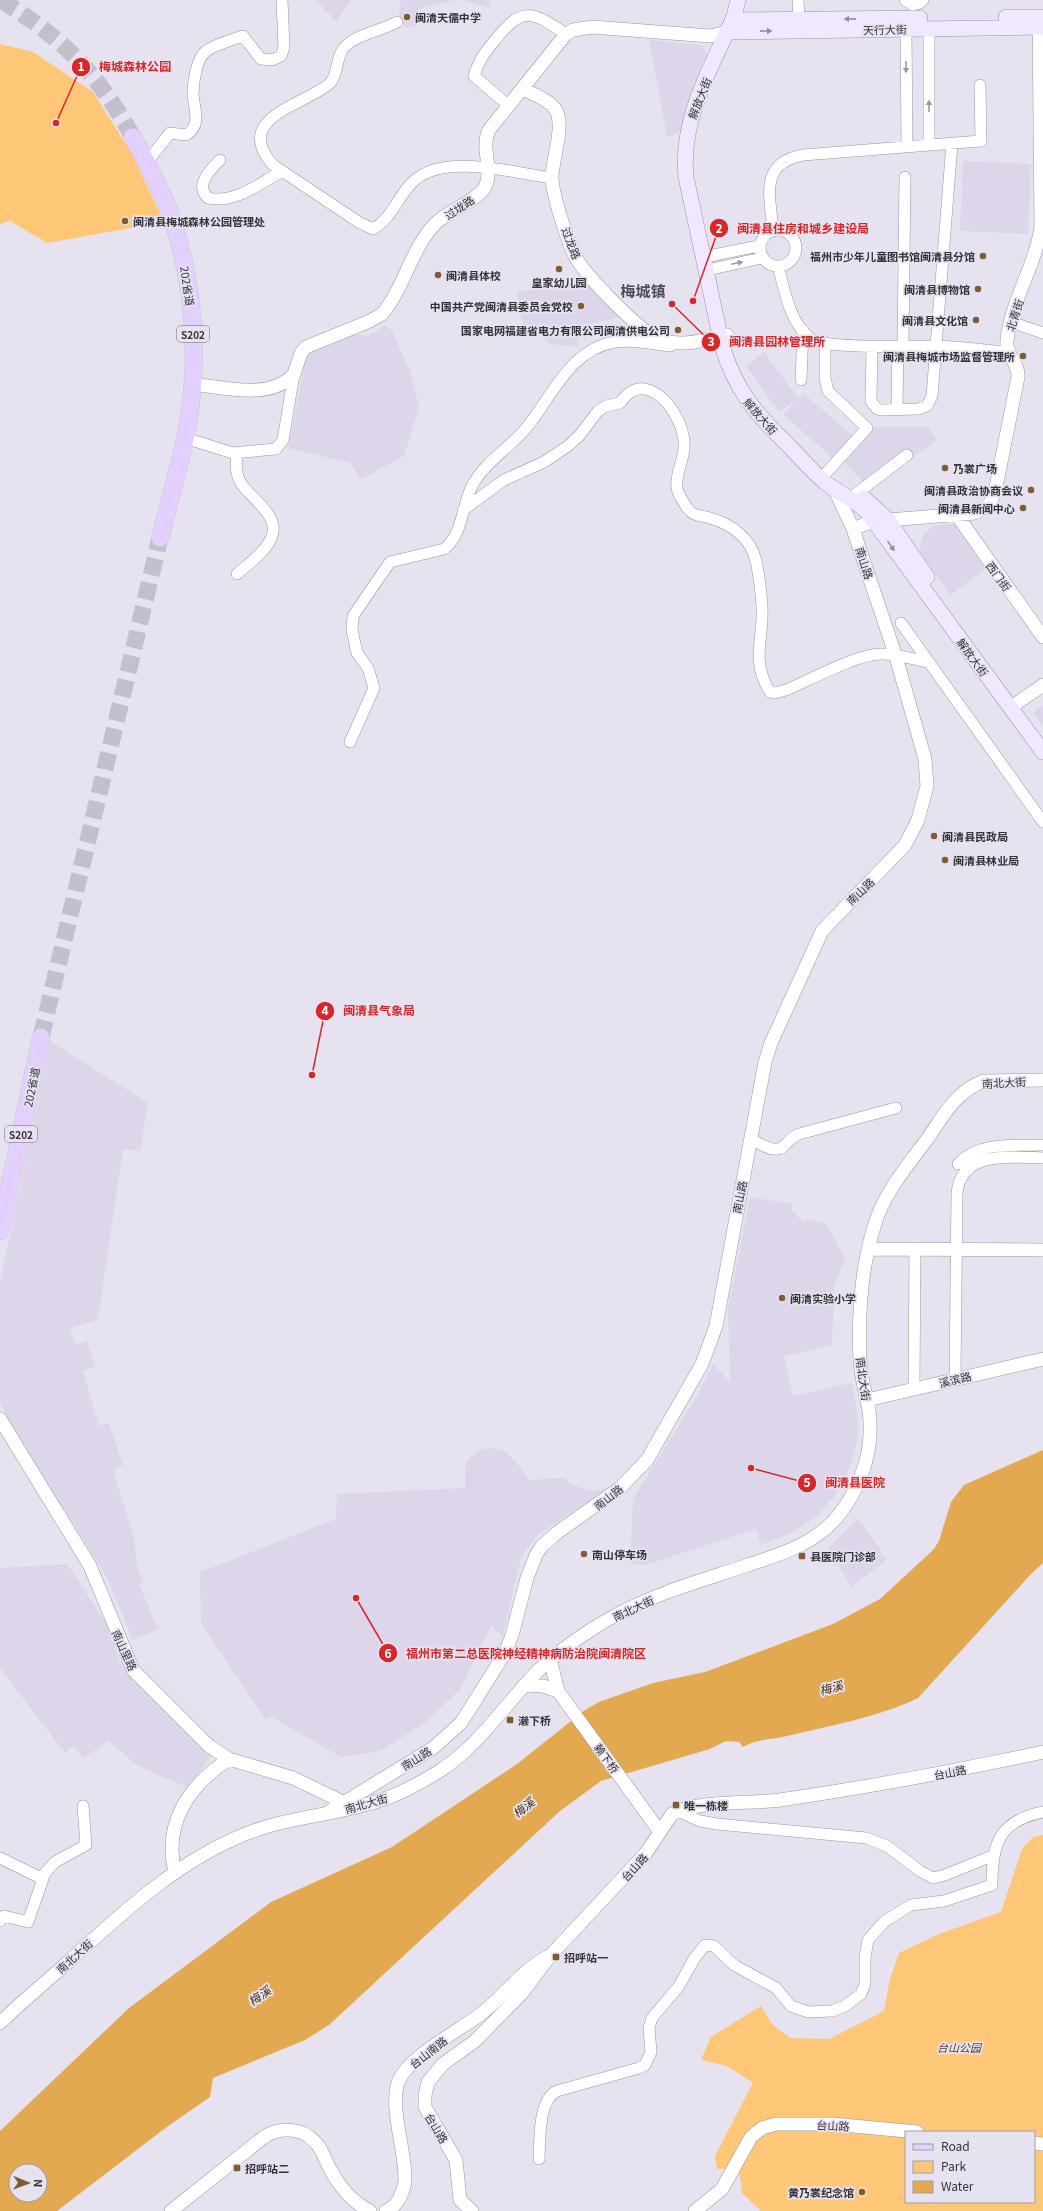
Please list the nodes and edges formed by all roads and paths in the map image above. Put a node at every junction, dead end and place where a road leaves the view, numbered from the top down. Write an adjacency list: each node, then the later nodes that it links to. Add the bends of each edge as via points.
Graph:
1 (282, 0): 19 (street, via 284,46 281,56 272,60 261,59 243,36 206,52 200,59 196,75 193,94 196,116 193,130 186,135 170,133)
2 (738, 0): 9 (main road, 解放大街)
3 (746, 0): 9 (main road, 解放大街)
4 (798, 0): 6 (street)
5 (915, 12): 6 (main road, one-way to 6); 8 (main road, 天行大街); 9 (main road, 天行大街, one-way to 5); 16 (street, one-way to 5); 17 (street, one-way to 17)
6 (799, 20): 9 (main road)
7 (397, 22): 21 (street, via 347,45 340,55 337,70 329,83 271,117 262,132 263,147 269,160)
8 (1041, 22): 27 (street, 北青街, via 1041,214)
9 (734, 26): 10 (street, via 710,36 592,27 573,30); 29 (main road, 解放大街, via 705,103 695,141 696,192); 34 (main road, 解放大街, via 692,112 684,151 686,177)
10 (566, 34): 12 (street, 过垅路); 13 (street, via 539,17 520,16 507,25 479,60 474,76)
11 (980, 85): 15 (street, via 981,141)
12 (523, 89): 13 (street, 过垅路); 23 (street, 过龙路, via 550,104 557,113 559,127)
13 (509, 106): 20 (street, 过垅路, via 486,136)
14 (133, 136): 19 (main road, 202省道 / S202)
15 (952, 143): 16 (street); 39 (street)
16 (929, 144): 17 (street)
17 (907, 146): 25 (street, via 804,155 784,161 770,179)
18 (220, 160): 21 (street, via 205,178 203,190 208,198 222,200 236,196)
19 (147, 162): 43 (main road, 202省道 / S202, via 170,214 184,261 192,310)
20 (488, 169): 21 (street, via 447,165 420,176 410,185 387,218 374,228 360,223); 23 (street); 41 (street, 过垅路, via 482,191 444,216 425,235 382,314 306,347 301,353)
21 (281, 172)
22 (905, 177): 38 (street)
23 (552, 178): 35 (street, 过龙路, via 573,252 580,264 646,332 659,339)
24 (1043, 229): 27 (street)
25 (773, 230): 26 (street, via 764,235); 30 (street, via 788,232 796,248 792,259)
26 (759, 246): 28 (street); 29 (street)
27 (1037, 247): 31 (street, 北青街)
28 (762, 258): 29 (street, one-way to 28); 30 (street, via 771,265)
29 (710, 262): 34 (main road, 解放大街)
30 (778, 266): 32 (street, via 790,309)
31 (1011, 322): 33 (street); 40 (street, 北青街, via 1007,340)
32 (803, 330): 36 (street, via 816,342); 42 (street)
33 (1043, 333)
34 (723, 335): 35 (street, 过龙路); 48 (main road, 解放大街, via 751,393 769,415); 49 (main road, 解放大街, via 733,377 750,405 820,477)
35 (685, 344): 51 (street, via 671,346 615,342 595,348 580,358 544,400 522,432 476,478)
36 (825, 344): 37 (street); 48 (street, via 825,378 828,391 866,428)
37 (872, 346): 38 (street); 44 (street, via 871,401 877,409)
38 (901, 346): 39 (street); 44 (street)
39 (936, 346): 40 (street); 44 (street, via 930,402 923,408)
40 (1008, 352): 52 (street, via 1017,366 1018,377 995,492 989,505 983,510)
41 (294, 374): 43 (street, via 274,387 261,390); 46 (street, via 281,443 273,450)
42 (801, 380)
43 (192, 384): 45 (main road, 202省道 / S202)
44 (897, 409)
45 (185, 438): 46 (street); 55 (main road, 202省道 / S202)
46 (236, 453): 56 (street, via 238,478 263,507 273,532 265,547)
47 (907, 456): 50 (street)
48 (827, 472): 50 (main road, 解放大街)
49 (834, 488): 53 (main road, 解放大街); 54 (street, 南山路)
50 (857, 493): 53 (main road, 解放大街)
51 (463, 510): 59 (street, via 504,480 544,462 568,446 598,411 620,403 628,393 636,389 645,389 668,404 681,429 684,447 677,486 688,509 693,515 731,525 754,554 762,607 759,667 770,692 786,690 874,654); 64 (street, via 456,536 450,545 444,549 390,562 353,616 352,630 357,653 368,668 374,688)
52 (956, 514): 53 (street); 58 (street, 西门街)
53 (881, 521): 54 (street); 62 (main road, 解放大街); 65 (main road, 解放大街, one-way to 65)
54 (853, 529): 59 (street, 南山路)
55 (160, 538)
56 (236, 574)
57 (901, 623): 60 (street)
58 (1043, 637)
59 (896, 656): 60 (street); 70 (street, 南山路, via 926,766 927,786 923,806 905,845 832,918 818,937 769,1048)
60 (929, 662): 66 (street)
61 (1043, 685): 62 (street)
62 (1017, 703): 63 (main road, 解放大街)
63 (1043, 736)
64 (350, 742)
65 (1043, 752)
66 (1043, 822)
67 (41, 1037): 74 (main road, 202省道 / S202)
68 (1043, 1080): 75 (street, 南北大街, via 984,1081 961,1094 888,1196 877,1218)
69 (896, 1108): 70 (street, via 798,1134 781,1148 776,1149)
70 (750, 1139): 89 (street, 南山路, via 716,1326 702,1364 658,1442 640,1468 620,1488 558,1532 539,1551 531,1564 505,1653 461,1723 433,1748)
71 (1043, 1145): 73 (street, via 983,1148)
72 (1043, 1158): 77 (street, via 989,1158 976,1163 965,1172 957,1185)
73 (958, 1164)
74 (0, 1231)
75 (868, 1249): 76 (street); 82 (street, 南北大街, via 860,1330 860,1364)
76 (914, 1249): 77 (street); 81 (street)
77 (956, 1250): 78 (street); 80 (street)
78 (1043, 1250)
79 (1043, 1359): 80 (street, 溪滨路)
80 (956, 1379): 81 (street, 溪滨路)
81 (914, 1389): 82 (street, 溪滨路)
82 (866, 1400): 84 (street, 南北大街, via 870,1436 864,1470 851,1497 826,1529 784,1553 626,1610)
83 (0, 1419): 88 (street, 南山里路, via 90,1566 133,1670 209,1746)
84 (550, 1660): 85 (street, 南北大街); 86 (street)
85 (524, 1685): 86 (street, via 543,1686); 89 (street, 南北大街, via 480,1735 450,1764 383,1800)
86 (561, 1695): 94 (street, 赖下桥)
87 (1043, 1752): 91 (street, 台山路, via 943,1773 796,1798 694,1806)
88 (229, 1759): 89 (street, 南山里路, via 293,1778); 97 (street, via 204,1778 180,1810 171,1843)
89 (348, 1805): 93 (street, 南山路)
90 (83, 1806): 98 (street, via 86,1845 55,1862)
91 (678, 1810): 94 (street, 台山路, via 672,1814); 95 (street, via 700,1821 717,1824 866,1838 886,1846 933,1878)
92 (1043, 1812): 95 (street, via 1015,1821 999,1838)
93 (327, 1813): 97 (street, 南北大街, via 246,1834)
94 (660, 1832): 100 (street, 台山路, via 640,1861)
95 (992, 1856): 103 (street, via 992,1885 944,1901 911,1905 885,1921 868,1940 863,1990 855,1999 839,2009 817,2012 791,2006 776,1988 734,1965 714,1946 705,1945 679,1986 652,2018 649,2028 652,2046 645,2064 548,2096 541,2124)
96 (0, 1858): 98 (street)
97 (175, 1874): 101 (street, 南北大街, via 118,1918)
98 (42, 1879): 99 (street, via 28,1922 4,1916)
99 (0, 1921)
100 (550, 1956): 106 (street, 台山南路, via 523,1973 481,2014 430,2049 400,2077 396,2093 405,2182 397,2201); 107 (street, 台山路, via 507,2009 475,2041 444,2064 428,2082 425,2107 456,2160 460,2200)
101 (0, 2023)
102 (906, 2131): 108 (street, 台山路, via 832,2124 768,2126 751,2137 722,2189)
103 (539, 2159)
104 (171, 2211): 105 (street, via 271,2132 289,2130 304,2134 316,2142 341,2187 356,2203)
105 (370, 2211)
106 (386, 2211)
107 (472, 2211)
108 (695, 2211)

